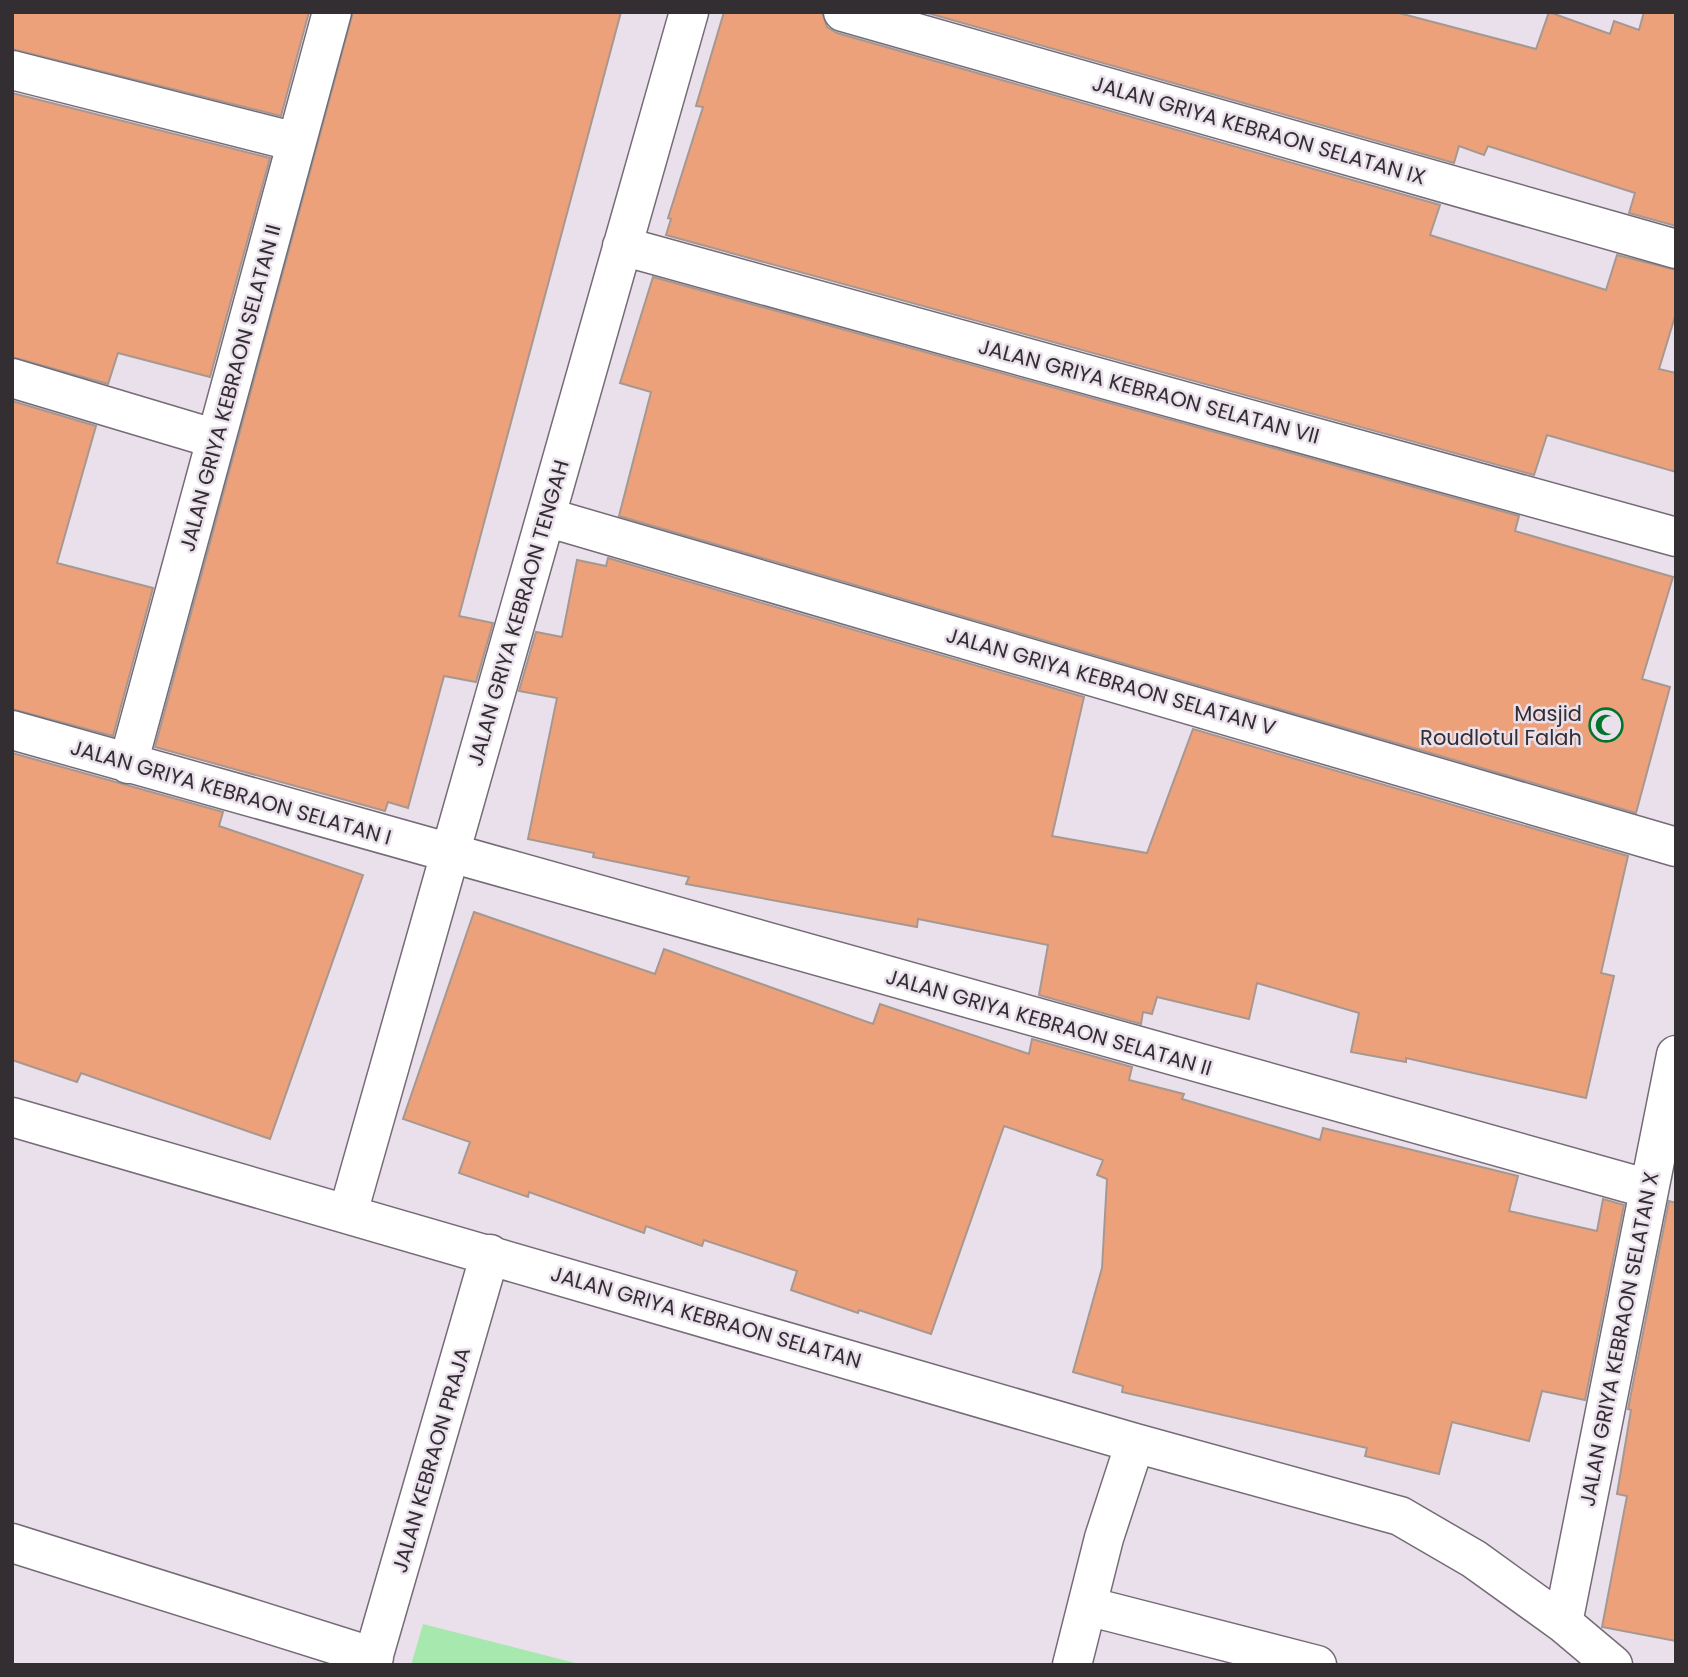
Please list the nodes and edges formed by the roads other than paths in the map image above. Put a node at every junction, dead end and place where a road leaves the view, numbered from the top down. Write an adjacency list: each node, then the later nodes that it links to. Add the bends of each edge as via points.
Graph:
1 (332, 12): 5 (street, JALAN GRIYA KEBRAON SELATAN II)
2 (689, 12): 6 (street, JALAN GRIYA KEBRAON TENGAH)
3 (843, 12): 7 (street, JALAN GRIYA KEBRAON SELATAN IX)
4 (12, 69): 5 (street)
5 (296, 142): 9 (street, JALAN GRIYA KEBRAON SELATAN II)
6 (622, 246): 10 (street, JALAN GRIYA KEBRAON TENGAH); 11 (street, JALAN GRIYA KEBRAON SELATAN VII)
7 (1676, 248)
8 (12, 378): 9 (street)
9 (216, 439): 13 (street, JALAN GRIYA KEBRAON SELATAN II)
10 (545, 517): 14 (street, JALAN GRIYA KEBRAON SELATAN V); 15 (street, JALAN GRIYA KEBRAON TENGAH)
11 (1676, 537)
12 (12, 730): 13 (street, JALAN GRIYA KEBRAON SELATAN I)
13 (128, 764): 15 (street, JALAN GRIYA KEBRAON SELATAN I)
14 (1676, 847)
15 (450, 853): 18 (street, JALAN GRIYA KEBRAON SELATAN II); 19 (street, JALAN GRIYA KEBRAON TENGAH)
16 (1676, 1055): 18 (street, JALAN GRIYA KEBRAON SELATAN X)
17 (12, 1117): 19 (street, JALAN GRIYA KEBRAON SELATAN)
18 (1649, 1189): 24 (street, JALAN GRIYA KEBRAON SELATAN X)
19 (348, 1213): 20 (street, JALAN GRIYA KEBRAON SELATAN)
20 (490, 1254): 21 (street, JALAN GRIYA KEBRAON SELATAN); 25 (street, JALAN KEBRAON PRAJA)
21 (1135, 1443): 23 (street); 24 (street, JALAN GRIYA KEBRAON SELATAN, via 1400,1516 1474,1559)
22 (12, 1543): 25 (street)
23 (1087, 1606): 26 (street); 27 (street)
24 (1563, 1623): 28 (street, JALAN GRIYA KEBRAON SELATAN)
25 (373, 1661)
26 (1072, 1665)
27 (1317, 1665)
28 (1613, 1665)

